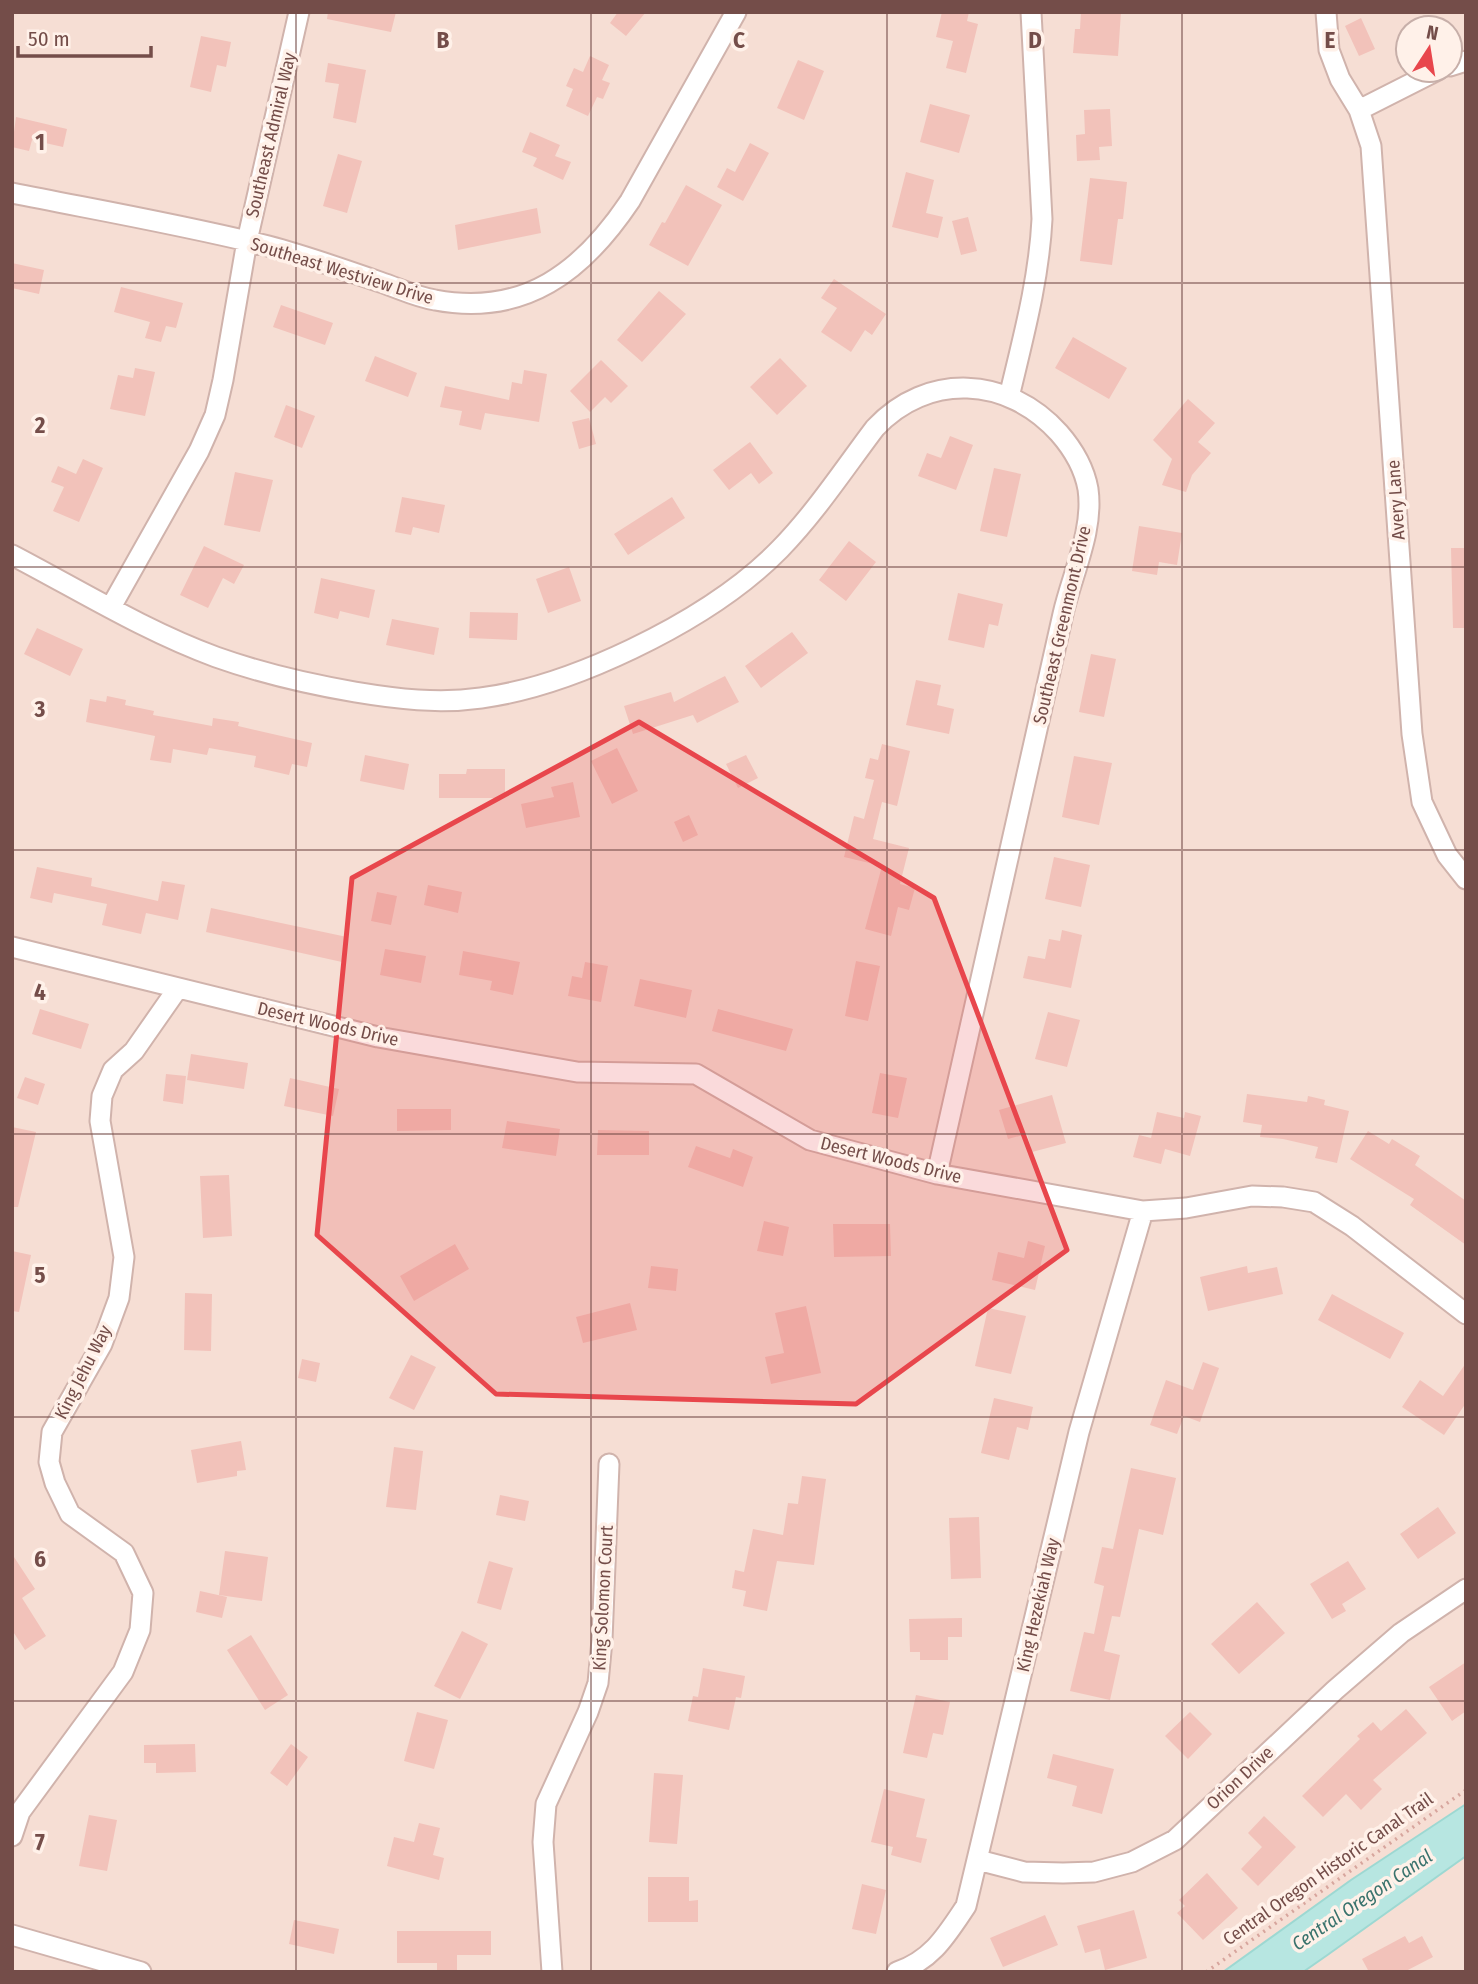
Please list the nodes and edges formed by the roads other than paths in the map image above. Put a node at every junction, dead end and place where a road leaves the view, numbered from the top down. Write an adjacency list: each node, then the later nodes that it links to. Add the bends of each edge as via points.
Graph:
1 (299, 12): 8 (street, Southeast Admiral Way)
2 (736, 12): 8 (street, Southeast Westview Drive, via 631,201 584,259 545,286 490,302 434,300)
3 (1031, 12): 9 (street, via 1041,232 1030,308)
4 (1326, 12): 6 (street, Avery Lane, via 1329,50)
5 (1410, 84): 6 (street)
6 (1359, 110): 12 (street, Avery Lane, via 1371,146 1412,734 1422,802 1447,855)
7 (12, 193): 8 (street, Southeast Westview Drive)
8 (247, 241): 11 (street, Southeast Admiral Way, via 215,415)
9 (1009, 397): 11 (street, Southeast Greenmont Drive, via 950,388 906,401 875,428 805,522 733,591 656,637 538,687 481,698 426,701 320,686 216,657); 15 (street, Southeast Greenmont Drive, via 1044,418 1073,450 1086,480 1088,515)
10 (12, 555): 11 (street, Southeast Greenmont Drive)
11 (111, 607)
12 (1466, 879)
13 (12, 947): 14 (street, Desert Woods Drive)
14 (178, 988): 15 (street, Desert Woods Drive, via 378,1037 577,1072 696,1074 810,1140); 20 (street, King Jehu Way, via 134,1051 113,1070 102,1096 100,1121 124,1257 119,1298 102,1344 52,1432 49,1462 71,1514 124,1553 143,1593 140,1630 123,1672 20,1812)
15 (937, 1174): 16 (street, Desert Woods Drive)
16 (1143, 1211): 17 (street, Desert Woods Drive, via 1252,1196 1314,1202); 21 (street, King Hezekiah Way, via 1080,1432)
17 (1466, 1314)
18 (609, 1464): 24 (street, King Solomon Court, via 598,1683 546,1804 543,1842)
19 (1466, 1589): 21 (street, Orion Drive, via 1401,1633 1344,1681 1175,1840 1132,1862 1094,1872 1024,1872)
20 (12, 1836)
21 (978, 1860): 25 (street, King Hezekiah Way, via 966,1906 944,1939 917,1965)
22 (12, 1935): 23 (street)
23 (141, 1972)
24 (552, 1972)
25 (897, 1972)

